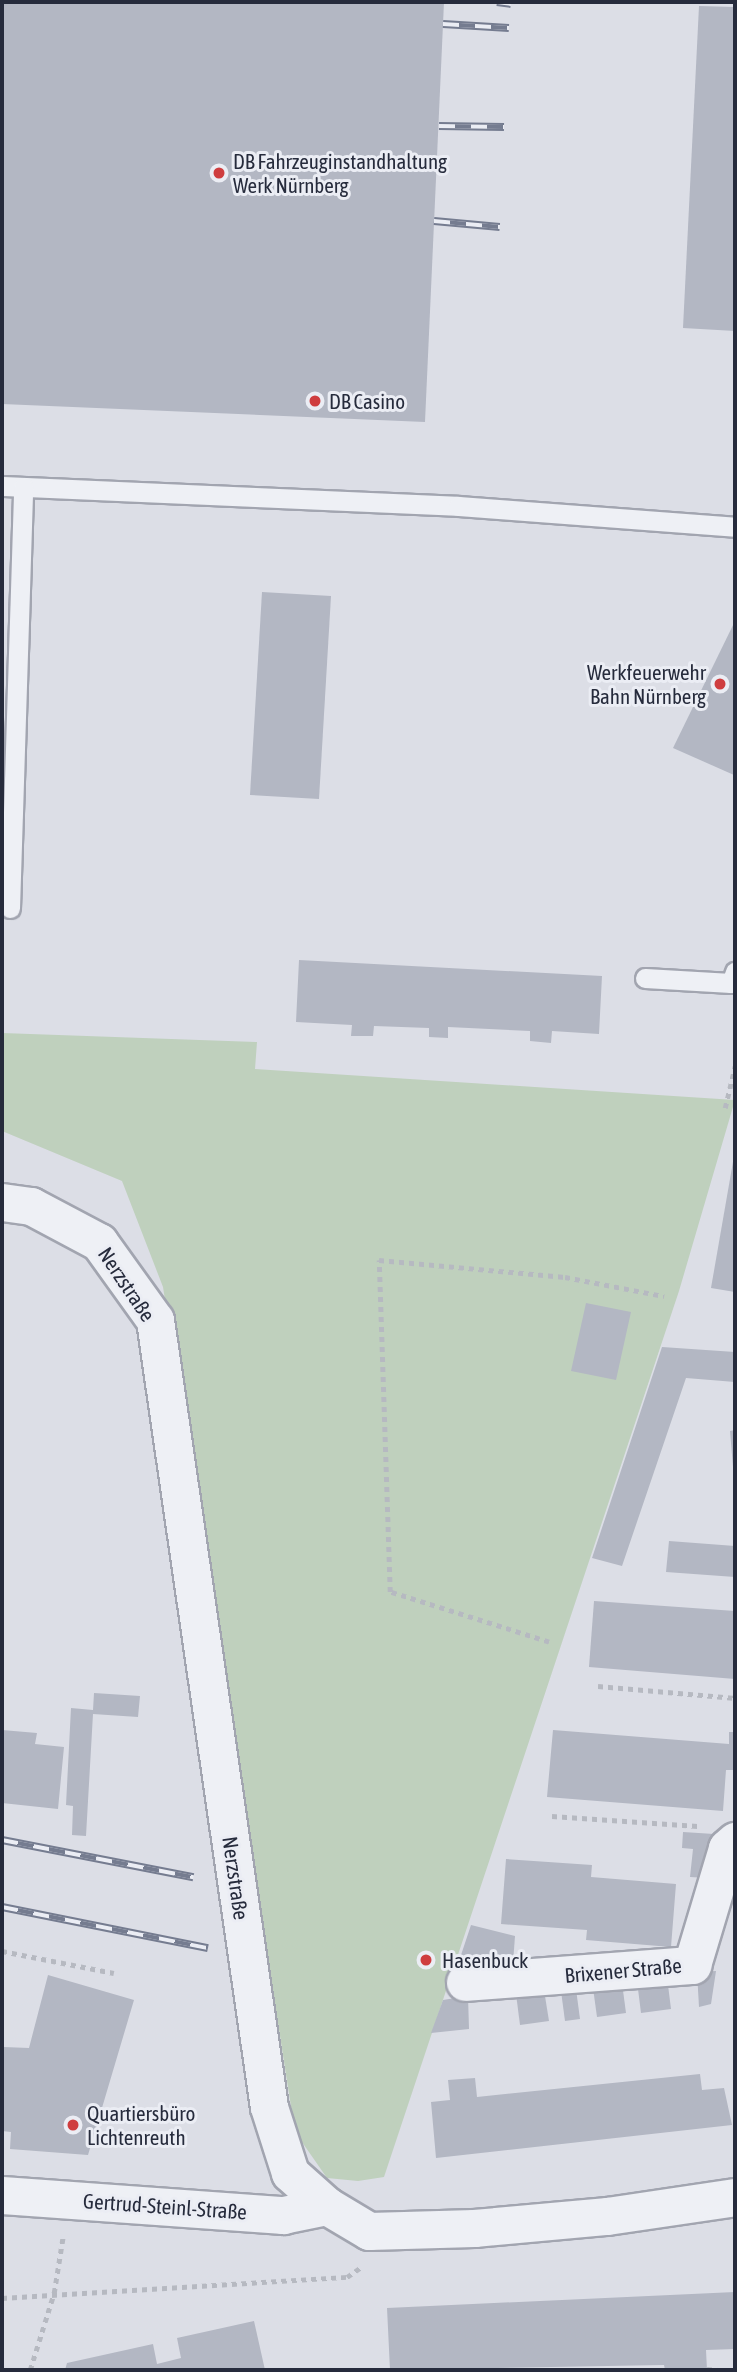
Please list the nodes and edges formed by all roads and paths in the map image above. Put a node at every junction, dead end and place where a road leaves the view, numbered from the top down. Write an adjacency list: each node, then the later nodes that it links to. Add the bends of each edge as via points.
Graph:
1 (2, 486): 2 (lane)
2 (23, 487): 3 (lane, via 458,506); 4 (lane)
3 (735, 527)
4 (10, 908)
5 (735, 972): 6 (lane, via 731,983)
6 (645, 978)
7 (735, 1066): 8 (path)
8 (725, 1108)
9 (2, 1202): 22 (street, Nerzstraße, via 31,1206 99,1242 155,1320 270,2107 290,2173)
10 (664, 1296): 11 (path, via 565,1277 379,1260 390,1592)
11 (549, 1642)
12 (598, 1686): 13 (path)
13 (735, 1698)
14 (552, 1816): 15 (path)
15 (720, 1834): 18 (street, Brixener Straße, via 727,1848 692,1965)
16 (2, 1951): 17 (path)
17 (114, 1973)
18 (465, 1982)
19 (2, 2195): 21 (street, Gertrud-Steinl-Straße)
20 (735, 2197): 23 (street, via 607,2216 474,2228)
21 (68, 2200): 22 (street, Gertrud-Steinl-Straße, via 283,2215); 24 (path)
22 (327, 2206): 23 (street, Nerzstraße)
23 (369, 2231): 24 (path, via 363,2265 347,2277)
24 (54, 2293): 25 (path); 26 (path)
25 (2, 2298)
26 (30, 2370)
27 (707, 2370): 28 (path)
28 (718, 2370)

